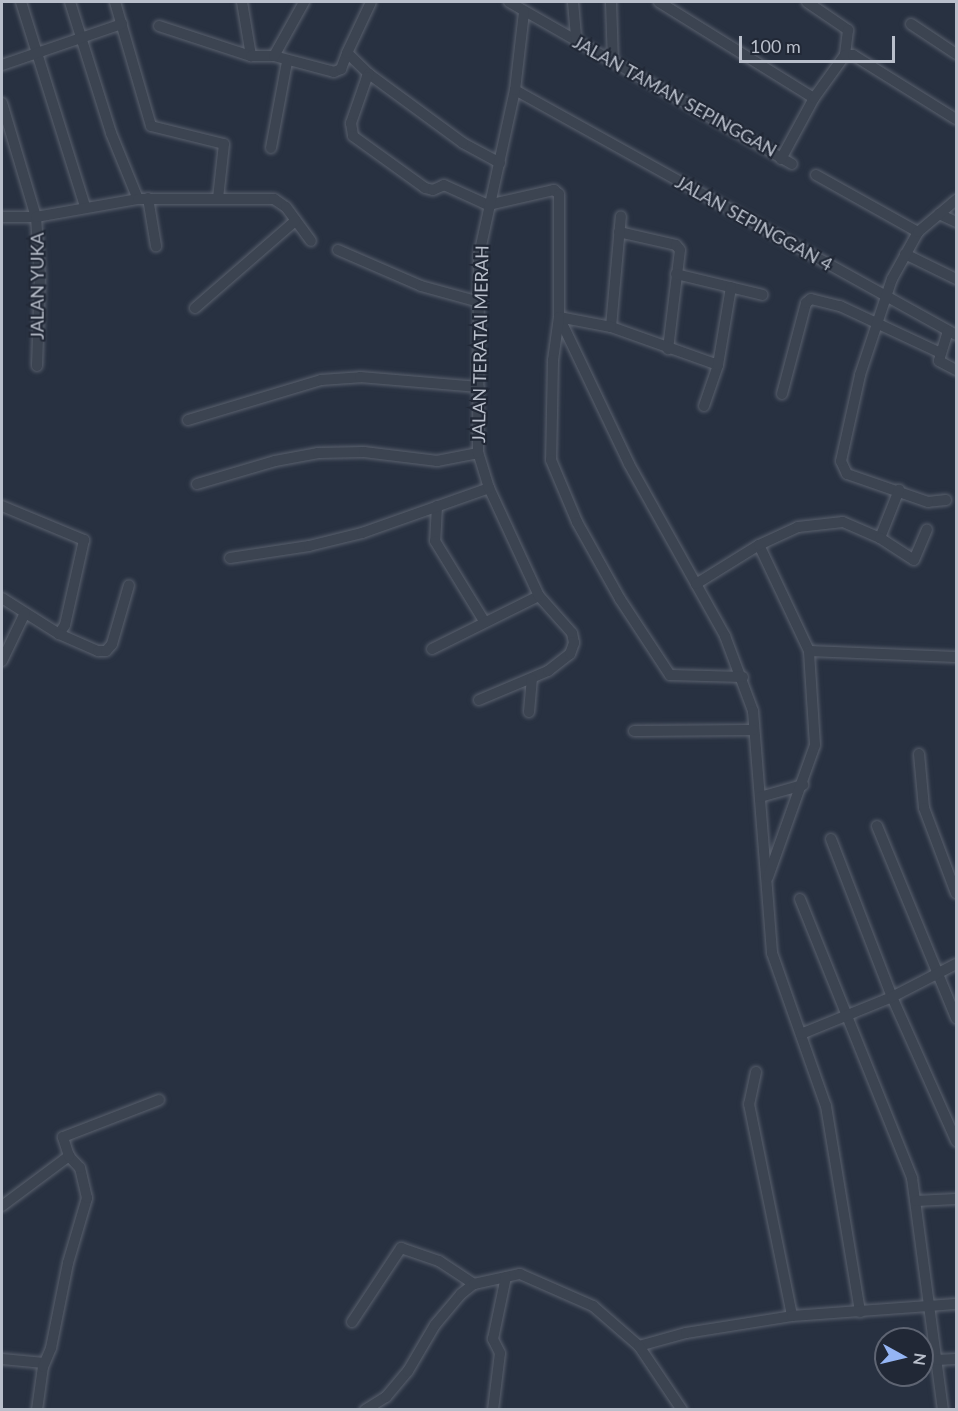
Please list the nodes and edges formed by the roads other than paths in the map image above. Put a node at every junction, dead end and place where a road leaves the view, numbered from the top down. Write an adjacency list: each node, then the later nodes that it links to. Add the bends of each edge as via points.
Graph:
1 (21, 2): 18 (street)
2 (70, 2): 16 (street)
3 (115, 2): 13 (street)
4 (242, 2): 22 (street)
5 (304, 2): 23 (street)
6 (371, 2): 19 (street)
7 (509, 2): 12 (street, JALAN TAMAN SEPINGGAN)
8 (573, 2): 17 (street)
9 (611, 2): 24 (street)
10 (658, 2): 29 (street)
11 (807, 2): 21 (street, via 848,30)
12 (521, 7): 17 (street, JALAN TAMAN SEPINGGAN); 28 (street, JALAN TERATAI MERAH)
13 (122, 24): 16 (street); 39 (street, via 151,126 224,144)
14 (911, 24): 20 (street)
15 (159, 26): 22 (street)
16 (80, 38): 18 (street); 38 (street, via 111,133)
17 (576, 40): 24 (street, JALAN TAMAN SEPINGGAN)
18 (36, 52): 26 (street); 42 (street)
19 (347, 53): 25 (street, via 338,72); 27 (street)
20 (957, 54)
21 (845, 55): 29 (street, JALAN TAMAN SEPINGGAN); 31 (street, via 853,55)
22 (251, 56): 23 (street)
23 (274, 56): 25 (street)
24 (613, 60): 34 (street, JALAN TAMAN SEPINGGAN)
25 (288, 62): 33 (street)
26 (2, 65)
27 (369, 74): 35 (street, via 463,143); 41 (street, via 351,123 353,136 424,188 433,190 444,185)
28 (514, 90): 35 (street, JALAN TERATAI MERAH); 59 (street, JALAN SEPINGGAN 4)
29 (814, 98): 34 (street, JALAN TAMAN SEPINGGAN)
30 (2, 103): 32 (street, JALAN YUKA)
31 (957, 118)
32 (6, 133): 46 (street, JALAN YUKA)
33 (272, 148)
34 (781, 159): 36 (street)
35 (500, 163): 41 (street, JALAN TERATAI MERAH)
36 (792, 164)
37 (816, 175): 50 (street)
38 (143, 198): 39 (street); 42 (street); 52 (street)
39 (218, 198): 47 (street, via 274,199 286,207)
40 (957, 200): 43 (street)
41 (488, 205): 60 (street, JALAN TERATAI MERAH, via 479,255); 62 (street, via 557,192)
42 (85, 206): 46 (street)
43 (939, 213): 48 (street); 50 (street)
44 (621, 216): 49 (street)
45 (2, 217): 46 (street)
46 (36, 217): 69 (street, JALAN YUKA, via 40,276)
47 (295, 221): 51 (street); 61 (street)
48 (957, 222)
49 (619, 232): 55 (street, via 676,245 680,250); 64 (street)
50 (918, 232): 54 (street)
51 (311, 242)
52 (156, 246)
53 (338, 250): 60 (street, via 421,286)
54 (905, 254): 56 (street); 59 (street)
55 (676, 274): 57 (street); 66 (street)
56 (957, 279)
57 (732, 287): 58 (street); 68 (street)
58 (763, 295)
59 (886, 296): 63 (street); 65 (street, JALAN SEPINGGAN 4)
60 (479, 302): 71 (street, JALAN TERATAI MERAH)
61 (195, 308)
62 (559, 317): 64 (street); 86 (street, via 629,464); 97 (street, via 553,360 551,460 577,522 620,599 670,675)
63 (876, 323): 67 (street); 72 (street, via 826,300 811,299); 78 (street, via 846,437 842,469)
64 (611, 327): 66 (street)
65 (952, 333): 67 (street, JALAN SEPINGGAN 4)
66 (668, 349): 68 (street)
67 (941, 353): 70 (street, via 939,361)
68 (718, 365): 73 (street)
69 (37, 366)
70 (957, 369)
71 (478, 387): 74 (street, via 360,376 321,380); 75 (street, JALAN TERATAI MERAH)
72 (782, 394)
73 (704, 406)
74 (188, 420)
75 (478, 453): 76 (street, via 437,461 364,452 318,453); 77 (street, JALAN TERATAI MERAH)
76 (197, 484)
77 (489, 488): 81 (street); 88 (street, JALAN TERATAI MERAH)
78 (899, 490): 79 (street, via 928,501); 83 (street)
79 (946, 500)
80 (2, 506): 92 (street, via 84,540 65,625)
81 (437, 506): 85 (street, via 352,535); 91 (street, via 435,542)
82 (927, 530): 83 (street, via 914,561)
83 (880, 538): 84 (street, via 834,522 798,527)
84 (759, 545): 86 (street); 94 (street)
85 (231, 558)
86 (696, 584): 97 (street)
87 (129, 585): 92 (street, via 112,644 106,651)
88 (539, 596): 91 (street); 98 (street, JALAN TERATAI MERAH, via 572,633 570,654)
89 (2, 598): 90 (street)
90 (25, 613): 92 (street); 96 (street)
91 (484, 621): 93 (street)
92 (59, 634)
93 (432, 649)
94 (809, 651): 95 (street); 104 (street, via 815,745)
95 (957, 657)
96 (2, 661)
97 (743, 677): 101 (street, via 753,711)
98 (532, 679): 99 (street); 100 (street)
99 (479, 700)
100 (529, 712)
101 (753, 730): 102 (street); 105 (street)
102 (634, 731)
103 (919, 754): 109 (street, via 924,808)
104 (803, 785): 105 (street); 108 (street)
105 (760, 797): 108 (street)
106 (877, 826): 112 (street)
107 (831, 838): 113 (street)
108 (766, 881): 116 (street, via 772,953)
109 (957, 893)
110 (800, 899): 114 (street)
111 (957, 964): 112 (street)
112 (938, 974): 113 (street); 115 (street)
113 (892, 997): 114 (street); 119 (street)
114 (848, 1017): 116 (street); 122 (street, via 898,1137)
115 (957, 1018)
116 (801, 1034): 128 (street, via 826,1106)
117 (756, 1072): 129 (street, via 749,1104)
118 (159, 1100): 120 (street, via 65,1133 63,1141)
119 (957, 1141)
120 (69, 1156): 123 (street); 135 (street, via 80,1168 87,1198)
121 (957, 1199): 122 (street)
122 (916, 1201): 127 (street)
123 (2, 1205)
124 (506, 1277): 125 (street); 131 (street, via 520,1274 593,1306); 138 (street, via 493,1339 500,1353)
125 (474, 1284): 130 (street, via 439,1261 401,1248); 137 (street, via 460,1294 435,1325 393,1388)
126 (957, 1304): 127 (street)
127 (930, 1306): 128 (street); 134 (street)
128 (860, 1312): 129 (street)
129 (792, 1316): 131 (street, via 686,1333)
130 (352, 1322)
131 (639, 1346): 139 (street)
132 (2, 1359): 135 (street)
133 (957, 1359): 134 (street)
134 (936, 1360): 140 (street)
135 (44, 1363): 136 (street)
136 (37, 1410)
137 (365, 1410)
138 (493, 1410)
139 (682, 1410)
140 (944, 1410)

